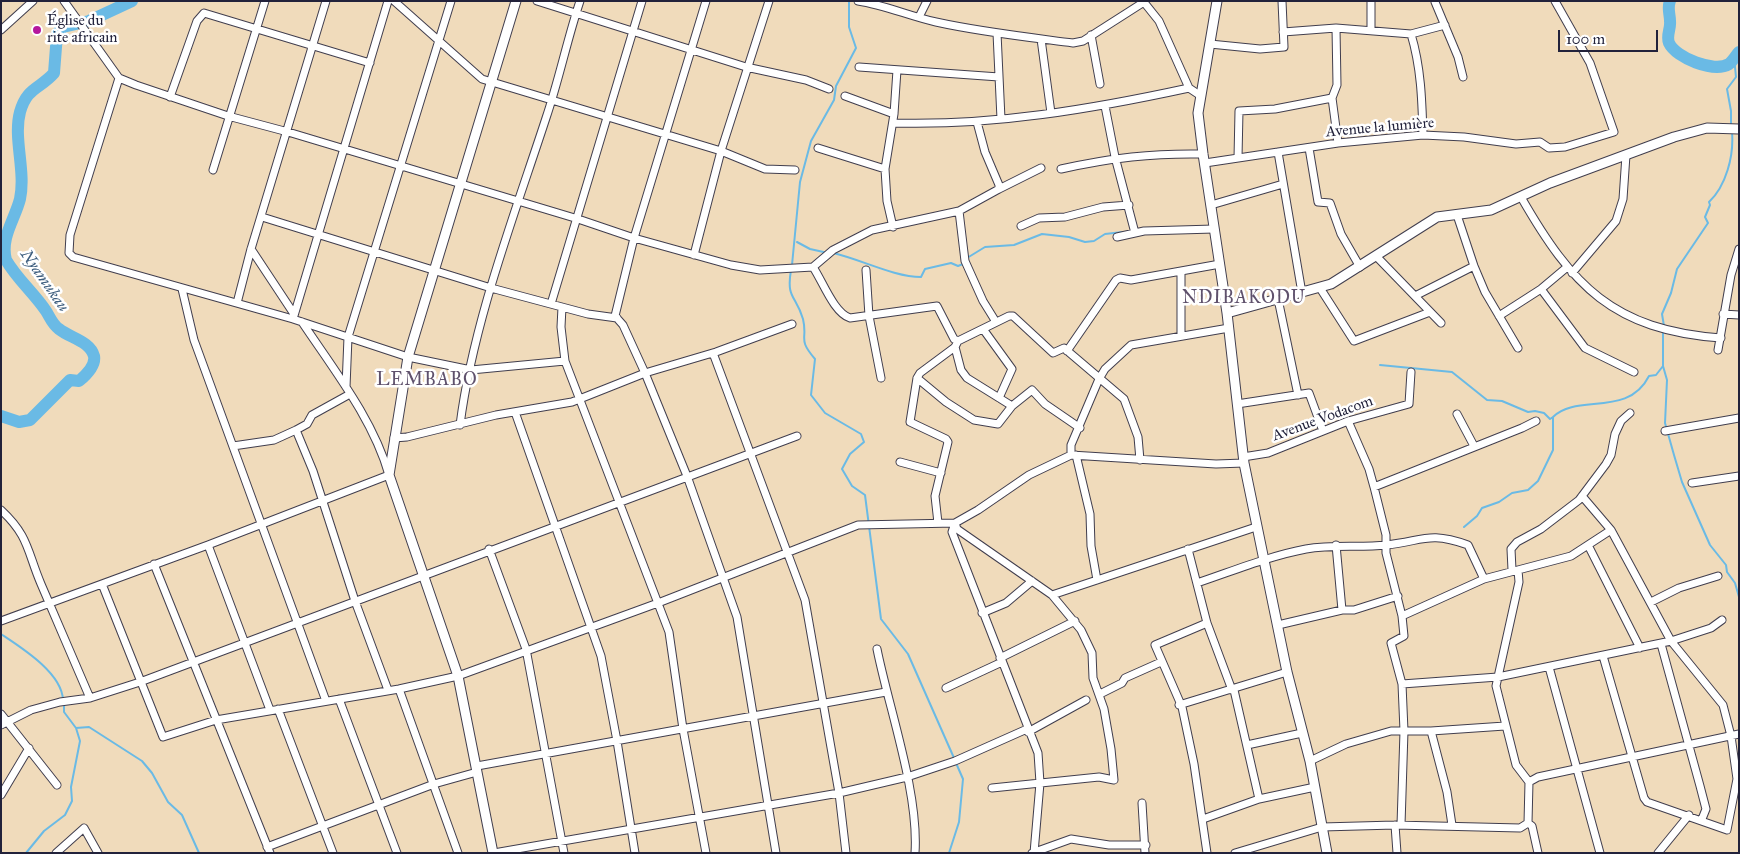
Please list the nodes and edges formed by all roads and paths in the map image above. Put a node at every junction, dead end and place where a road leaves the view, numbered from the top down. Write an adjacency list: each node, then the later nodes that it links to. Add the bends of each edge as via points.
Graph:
1 (33, 1): 27 (street)
2 (64, 1): 45 (street)
3 (265, 1): 26 (street)
4 (326, 1): 37 (street)
5 (388, 1): 39 (street)
6 (394, 1): 35 (street)
7 (451, 1): 35 (street)
8 (516, 1): 46 (street)
9 (537, 1): 22 (street)
10 (580, 1): 22 (street)
11 (642, 1): 28 (street)
12 (706, 1): 38 (street)
13 (769, 1): 40 (street)
14 (858, 1): 23 (street)
15 (926, 1): 23 (street)
16 (1217, 1): 36 (street)
17 (1282, 1): 30 (street)
18 (1371, 1): 29 (street)
19 (1555, 1): 66 (street, Avenue la lumière, via 1590,63 1614,132 1582,143 1549,148 1540,142 1516,144)
20 (1144, 2): 33 (street); 48 (street, via 1159,21)
21 (1435, 2): 24 (street)
22 (576, 13): 28 (street); 54 (street)
23 (919, 17): 31 (street)
24 (1445, 25): 32 (street); 44 (street)
25 (1336, 28): 29 (street); 30 (street); 53 (street, via 1337,85)
26 (257, 29): 37 (street); 52 (street, via 204,13 197,20); 58 (street)
27 (1, 30)
28 (633, 30): 38 (street); 59 (street)
29 (1371, 30): 32 (street)
30 (1284, 32): 36 (street, via 1284,47 1260,49)
31 (997, 33): 34 (street); 43 (street)
32 (1411, 34): 66 (street, via 1421,77)
33 (1092, 35): 34 (street, via 1072,43); 47 (street)
34 (1041, 39): 56 (street)
35 (439, 40): 46 (street, via 482,79); 77 (street)
36 (1210, 44): 51 (street)
37 (312, 46): 39 (street); 64 (street)
38 (692, 50): 40 (street); 65 (street)
39 (370, 63): 70 (street)
40 (746, 67): 49 (street, via 806,80); 71 (street)
41 (859, 67): 42 (street)
42 (897, 70): 43 (street); 57 (street)
43 (999, 77): 60 (street)
44 (1463, 77)
45 (119, 78): 52 (street); 116 (street, via 70,235 69,253 73,257)
46 (491, 82): 54 (street); 83 (street)
47 (1100, 84)
48 (1189, 88): 51 (street); 55 (street)
49 (828, 89)
50 (845, 96): 57 (street)
51 (1201, 96): 75 (street, via 1198,113)
52 (170, 97): 58 (street)
53 (1332, 98): 67 (street); 76 (street, via 1238,111)
54 (552, 101): 59 (street); 87 (street)
55 (1105, 106): 56 (street); 74 (street)
56 (1052, 113): 60 (street)
57 (894, 114): 62 (street)
58 (228, 116): 64 (street); 80 (street)
59 (608, 116): 65 (street); 93 (street)
60 (1001, 119): 61 (street)
61 (977, 122): 62 (street); 85 (street)
62 (893, 123): 82 (street)
63 (1739, 129): 73 (street, via 1707,128)
64 (288, 132): 70 (street); 92 (street)
65 (665, 135): 71 (street); 100 (street)
66 (1423, 135): 67 (street, Avenue la lumière)
67 (1338, 144): 69 (street, Avenue la lumière)
68 (818, 148): 82 (street)
69 (1309, 148): 72 (street, Avenue la lumière); 109 (street, via 1318,202 1330,202 1340,234)
70 (345, 149): 77 (street); 98 (street)
71 (722, 152): 81 (street, via 765,169); 104 (street)
72 (1278, 152): 76 (street, Avenue la lumière); 84 (street)
73 (1626, 155): 86 (street); 112 (street, via 1623,199 1616,221)
74 (1115, 157): 75 (street, Avenue la lumière, via 1166,153); 79 (street, Avenue la lumière); 88 (street)
75 (1204, 158): 76 (street, Avenue la lumière); 89 (street)
76 (1238, 158)
77 (402, 166): 83 (street); 103 (street)
78 (1041, 168): 85 (street)
79 (1061, 169)
80 (213, 170)
81 (795, 170)
82 (885, 170): 95 (street)
83 (460, 184): 87 (street); 110 (street)
84 (1283, 184): 89 (street); 118 (street)
85 (999, 189): 90 (street)
86 (1521, 197): 91 (street, via 1490,210); 112 (street, via 1546,240)
87 (519, 200): 93 (street); 114 (street)
88 (1129, 205): 94 (street, via 1102,207 1065,217 1039,218); 97 (street)
89 (1211, 205): 96 (street)
90 (959, 211): 95 (street); 133 (street, via 965,261 982,301)
91 (1457, 215): 105 (street, via 1437,217); 107 (street)
92 (262, 216): 98 (street); 102 (street)
93 (578, 219): 100 (street); 122 (street)
94 (1021, 226)
95 (893, 227): 108 (street, via 872,230 852,239)
96 (1214, 229): 97 (street); 106 (street)
97 (1135, 233): 99 (street)
98 (319, 235): 103 (street); 130 (street)
99 (1117, 236)
100 (634, 238): 104 (street); 131 (street, via 616,308)
101 (1739, 249): 126 (street)
102 (251, 250): 121 (street); 130 (street)
103 (375, 253): 110 (street); 139 (street)
104 (694, 255): 108 (street, via 760,270)
105 (1376, 256): 109 (street); 119 (street)
106 (1220, 264): 113 (street); 125 (street)
107 (1474, 266): 119 (street); 129 (street)
108 (813, 267): 128 (street, via 835,307 844,316)
109 (1360, 267): 115 (street)
110 (435, 270): 114 (street); 146 (street)
111 (866, 270): 128 (street)
112 (1569, 270): 117 (street); 140 (street, via 1622,314 1684,335)
113 (1181, 271): 138 (street); 144 (street, via 1116,280)
114 (492, 288): 122 (street); 148 (street)
115 (1320, 288): 118 (street); 124 (street, via 1354,341)
116 (182, 289): 121 (street); 174 (street, via 194,340)
117 (1541, 289): 129 (street); 150 (street, via 1585,348)
118 (1302, 293): 120 (street)
119 (1415, 296): 124 (street)
120 (1278, 299): 125 (street); 156 (street)
121 (237, 303): 130 (street)
122 (552, 304): 123 (street)
123 (562, 307): 131 (street); 147 (street)
124 (1430, 312): 134 (street)
125 (1227, 313): 136 (street)
126 (1723, 314): 127 (street); 140 (street)
127 (1739, 315)
128 (869, 316): 141 (street, via 937,306); 152 (street)
129 (1499, 316): 142 (street)
130 (293, 317): 132 (street)
131 (617, 318): 151 (street, via 623,324)
132 (302, 322): 139 (street); 155 (street)
133 (996, 322): 137 (street); 144 (street, via 1013,316 1053,353 1064,348)
134 (1441, 323)
135 (792, 324): 145 (street)
136 (1229, 328): 138 (street); 159 (street)
137 (983, 329): 141 (street); 157 (street, via 1012,369)
138 (1181, 336): 154 (street, via 1132,345 1105,369)
139 (348, 337): 146 (street); 155 (street)
140 (1721, 338): 143 (street)
141 (957, 344): 153 (street); 157 (street, via 961,370 967,378)
142 (1518, 348)
143 (1718, 350)
144 (1067, 351): 154 (street)
145 (713, 353): 151 (street); 176 (street)
146 (408, 357): 148 (street); 173 (street)
147 (565, 361): 148 (street); 158 (street)
148 (470, 370): 167 (street)
149 (1411, 372): 165 (street, Avenue Vodacom, via 1409,404)
150 (1634, 372)
151 (645, 373): 158 (street); 183 (street)
152 (880, 378)
153 (917, 378): 160 (street, via 974,420 998,424); 181 (street, via 910,422 948,442)
154 (1099, 379): 168 (street); 178 (street, via 1128,405 1138,437)
155 (348, 391): 169 (street); 182 (street, via 382,449)
156 (1298, 395): 159 (street); 170 (street, via 1309,393)
157 (998, 398): 160 (street)
158 (581, 399): 161 (street); 189 (street)
159 (1237, 404): 179 (street)
160 (1012, 406): 168 (street, via 1032,390 1045,404)
161 (515, 412): 167 (street); 194 (street)
162 (1630, 413): 187 (street, via 1621,421 1606,464)
163 (1458, 414): 175 (street)
164 (1739, 418): 171 (street)
165 (1348, 421): 170 (street, Avenue Vodacom); 186 (street)
166 (1536, 421): 175 (street)
167 (460, 425): 173 (street)
168 (1080, 428): 177 (street, via 1071,445)
169 (296, 430): 174 (street, via 274,440); 188 (street, via 314,471)
170 (1323, 431): 179 (street, Avenue Vodacom)
171 (1667, 431)
172 (798, 436): 176 (street)
173 (394, 438): 182 (street)
174 (233, 446): 191 (street)
175 (1474, 446): 186 (street)
176 (751, 453): 183 (street); 203 (street)
177 (1073, 455): 178 (street, Avenue Vodacom); 193 (street, via 1029,475); 211 (street, via 1090,514)
178 (1140, 460): 179 (street, Avenue Vodacom, via 1216,464)
179 (1244, 460): 195 (street)
180 (900, 462): 181 (street)
181 (941, 473): 192 (street, via 935,496)
182 (389, 475): 188 (street); 207 (street)
183 (687, 476): 189 (street); 209 (street)
184 (1739, 476): 185 (street)
185 (1692, 483)
186 (1374, 487): 199 (street)
187 (1582, 496): 196 (street); 206 (street, via 1541,529 1517,542 1511,549)
188 (321, 500): 191 (street); 217 (street)
189 (619, 503): 194 (street); 220 (street)
190 (1, 510): 219 (street, via 20,530)
191 (260, 523): 197 (street); 227 (street)
192 (938, 523): 193 (street); 203 (street, via 858,525)
193 (955, 523): 212 (street, via 957,528); 222 (street, via 952,532)
194 (556, 526): 202 (street); 230 (street)
195 (1256, 526): 201 (street); 204 (street)
196 (1611, 530): 200 (street); 218 (street)
197 (208, 545): 205 (street); 232 (street)
198 (1336, 545): 199 (street); 204 (street); 221 (street)
199 (1386, 545): 210 (street, via 1425,537 1444,537 1468,544); 216 (street)
200 (1588, 545): 206 (street, via 1571,556); 234 (street)
201 (1188, 549): 211 (street); 213 (street)
202 (489, 550): 207 (street); 235 (street)
203 (788, 554): 209 (street); 257 (street, via 805,600)
204 (1264, 560): 213 (street); 229 (street)
205 (154, 564): 214 (street); 239 (street)
206 (1515, 570): 210 (street); 244 (street, via 1519,582)
207 (422, 576): 217 (street); 243 (street)
208 (1718, 576): 218 (street, via 1679,588)
209 (724, 578): 220 (street); 261 (street, via 737,617)
210 (1484, 579): 223 (street)
211 (1097, 580): 215 (street)
212 (1032, 581): 215 (street); 222 (street, via 1006,603)
213 (1197, 583): 228 (street)
214 (102, 584): 219 (street); 245 (street)
215 (1052, 595): 226 (street)
216 (1398, 596): 221 (street, via 1354,610); 223 (street)
217 (355, 601): 227 (street); 249 (street)
218 (1651, 602): 231 (street)
219 (49, 603): 225 (street); 253 (street)
220 (658, 603): 230 (street); 265 (street, via 669,632)
221 (1342, 610): 229 (street)
222 (982, 613): 238 (street)
223 (1402, 616): 246 (street, via 1404,636 1390,643)
224 (1722, 620): 231 (street, via 1711,628)
225 (1, 621)
226 (1075, 621): 238 (street); 252 (street, via 1092,653 1093,678)
227 (298, 623): 232 (street); 256 (street)
228 (1207, 623): 240 (street, via 1155,645); 250 (street)
229 (1278, 625): 242 (street)
230 (591, 627): 235 (street); 271 (street)
231 (1671, 641): 233 (street); 270 (street, via 1723,705)
232 (244, 643): 239 (street); 259 (street)
233 (1661, 644): 234 (street); 273 (street)
234 (1640, 648): 237 (street)
235 (526, 649): 243 (street); 275 (street)
236 (877, 649): 251 (street)
237 (1603, 656): 241 (street); 276 (street)
238 (1001, 660): 247 (street); 266 (street)
239 (193, 661): 245 (street); 262 (street)
240 (1161, 662): 252 (street); 258 (street)
241 (1548, 667): 244 (street); 279 (street)
242 (1288, 672): 250 (street); 269 (street)
243 (458, 676): 248 (street); 278 (street)
244 (1498, 677): 246 (street); 264 (street, via 1496,686)
245 (140, 682): 253 (street); 262 (street, via 162,737)
246 (1402, 684): 267 (street)
247 (946, 688)
248 (399, 689): 249 (street); 283 (street)
249 (388, 690): 254 (street)
250 (1233, 690): 258 (street); 272 (street)
251 (886, 692): 257 (street); 280 (street)
252 (1100, 694): 282 (street, via 1114,780 1099,777)
253 (90, 698): 263 (street, via 31,710)
254 (339, 699): 256 (street); 292 (street)
255 (1086, 700): 266 (street)
256 (326, 701): 259 (street)
257 (822, 704): 261 (street); 287 (street)
258 (1179, 705): 295 (street, via 1194,764)
259 (274, 709): 262 (street); 300 (street)
260 (1, 714): 263 (street)
261 (755, 716): 265 (street); 291 (street)
262 (216, 720): 306 (street)
263 (4, 723): 274 (street)
264 (1505, 726): 268 (street); 281 (street, via 1516,765)
265 (683, 729): 271 (street); 294 (street)
266 (1028, 731): 280 (street); 282 (street, via 1038,753)
267 (1404, 731): 268 (street); 277 (street, via 1391,730 1346,744); 298 (street)
268 (1431, 732): 299 (street)
269 (1302, 733): 272 (street); 277 (street)
270 (1735, 735): 273 (street); 296 (street, via 1737,779 1727,830)
271 (617, 741): 275 (street); 302 (street)
272 (1247, 745): 289 (street)
273 (1690, 746): 276 (street); 296 (street, via 1706,809)
274 (29, 748): 284 (street); 288 (street)
275 (547, 752): 278 (street); 303 (street)
276 (1634, 758): 279 (street); 293 (street, via 1647,802)
277 (1310, 761): 285 (street)
278 (477, 769): 283 (street); 313 (street)
279 (1578, 770): 281 (street, via 1538,777); 326 (street)
280 (907, 777): 287 (street); 319 (street, via 915,828)
281 (1529, 782): 297 (street)
282 (1040, 783): 286 (street); 307 (street)
283 (434, 784): 292 (street); 312 (street)
284 (57, 785)
285 (1315, 787): 289 (street); 301 (street)
286 (992, 788)
287 (838, 793): 291 (street); 318 (street)
288 (1, 794)
289 (1259, 799): 295 (street)
290 (1142, 803): 304 (street)
291 (769, 804): 294 (street); 317 (street)
292 (379, 805): 300 (street); 311 (street)
293 (1689, 815): 296 (street); 327 (street)
294 (700, 817): 302 (street); 316 (street)
295 (1203, 819): 321 (street)
296 (1702, 819)
297 (1528, 823): 299 (street, via 1520,828); 325 (street, via 1532,826)
298 (1398, 825): 299 (street); 301 (street); 324 (street)
299 (1452, 825)
300 (323, 826): 306 (street); 310 (street)
301 (1322, 827): 322 (street); 323 (street)
302 (631, 828): 303 (street); 315 (street)
303 (562, 840): 313 (street); 314 (street)
304 (1146, 845): 305 (street); 320 (street)
305 (1110, 849): 307 (street, via 1071,839)
306 (268, 850)
307 (1033, 852)
308 (56, 853): 309 (street, via 84,828)
309 (98, 853)
310 (333, 853)
311 (398, 853)
312 (458, 853)
313 (494, 853)
314 (564, 853)
315 (635, 853)
316 (706, 853)
317 (776, 853)
318 (846, 853)
319 (915, 853)
320 (1145, 853)
321 (1207, 853)
322 (1235, 853)
323 (1327, 853)
324 (1397, 853)
325 (1538, 853)
326 (1600, 853)
327 (1658, 853)

